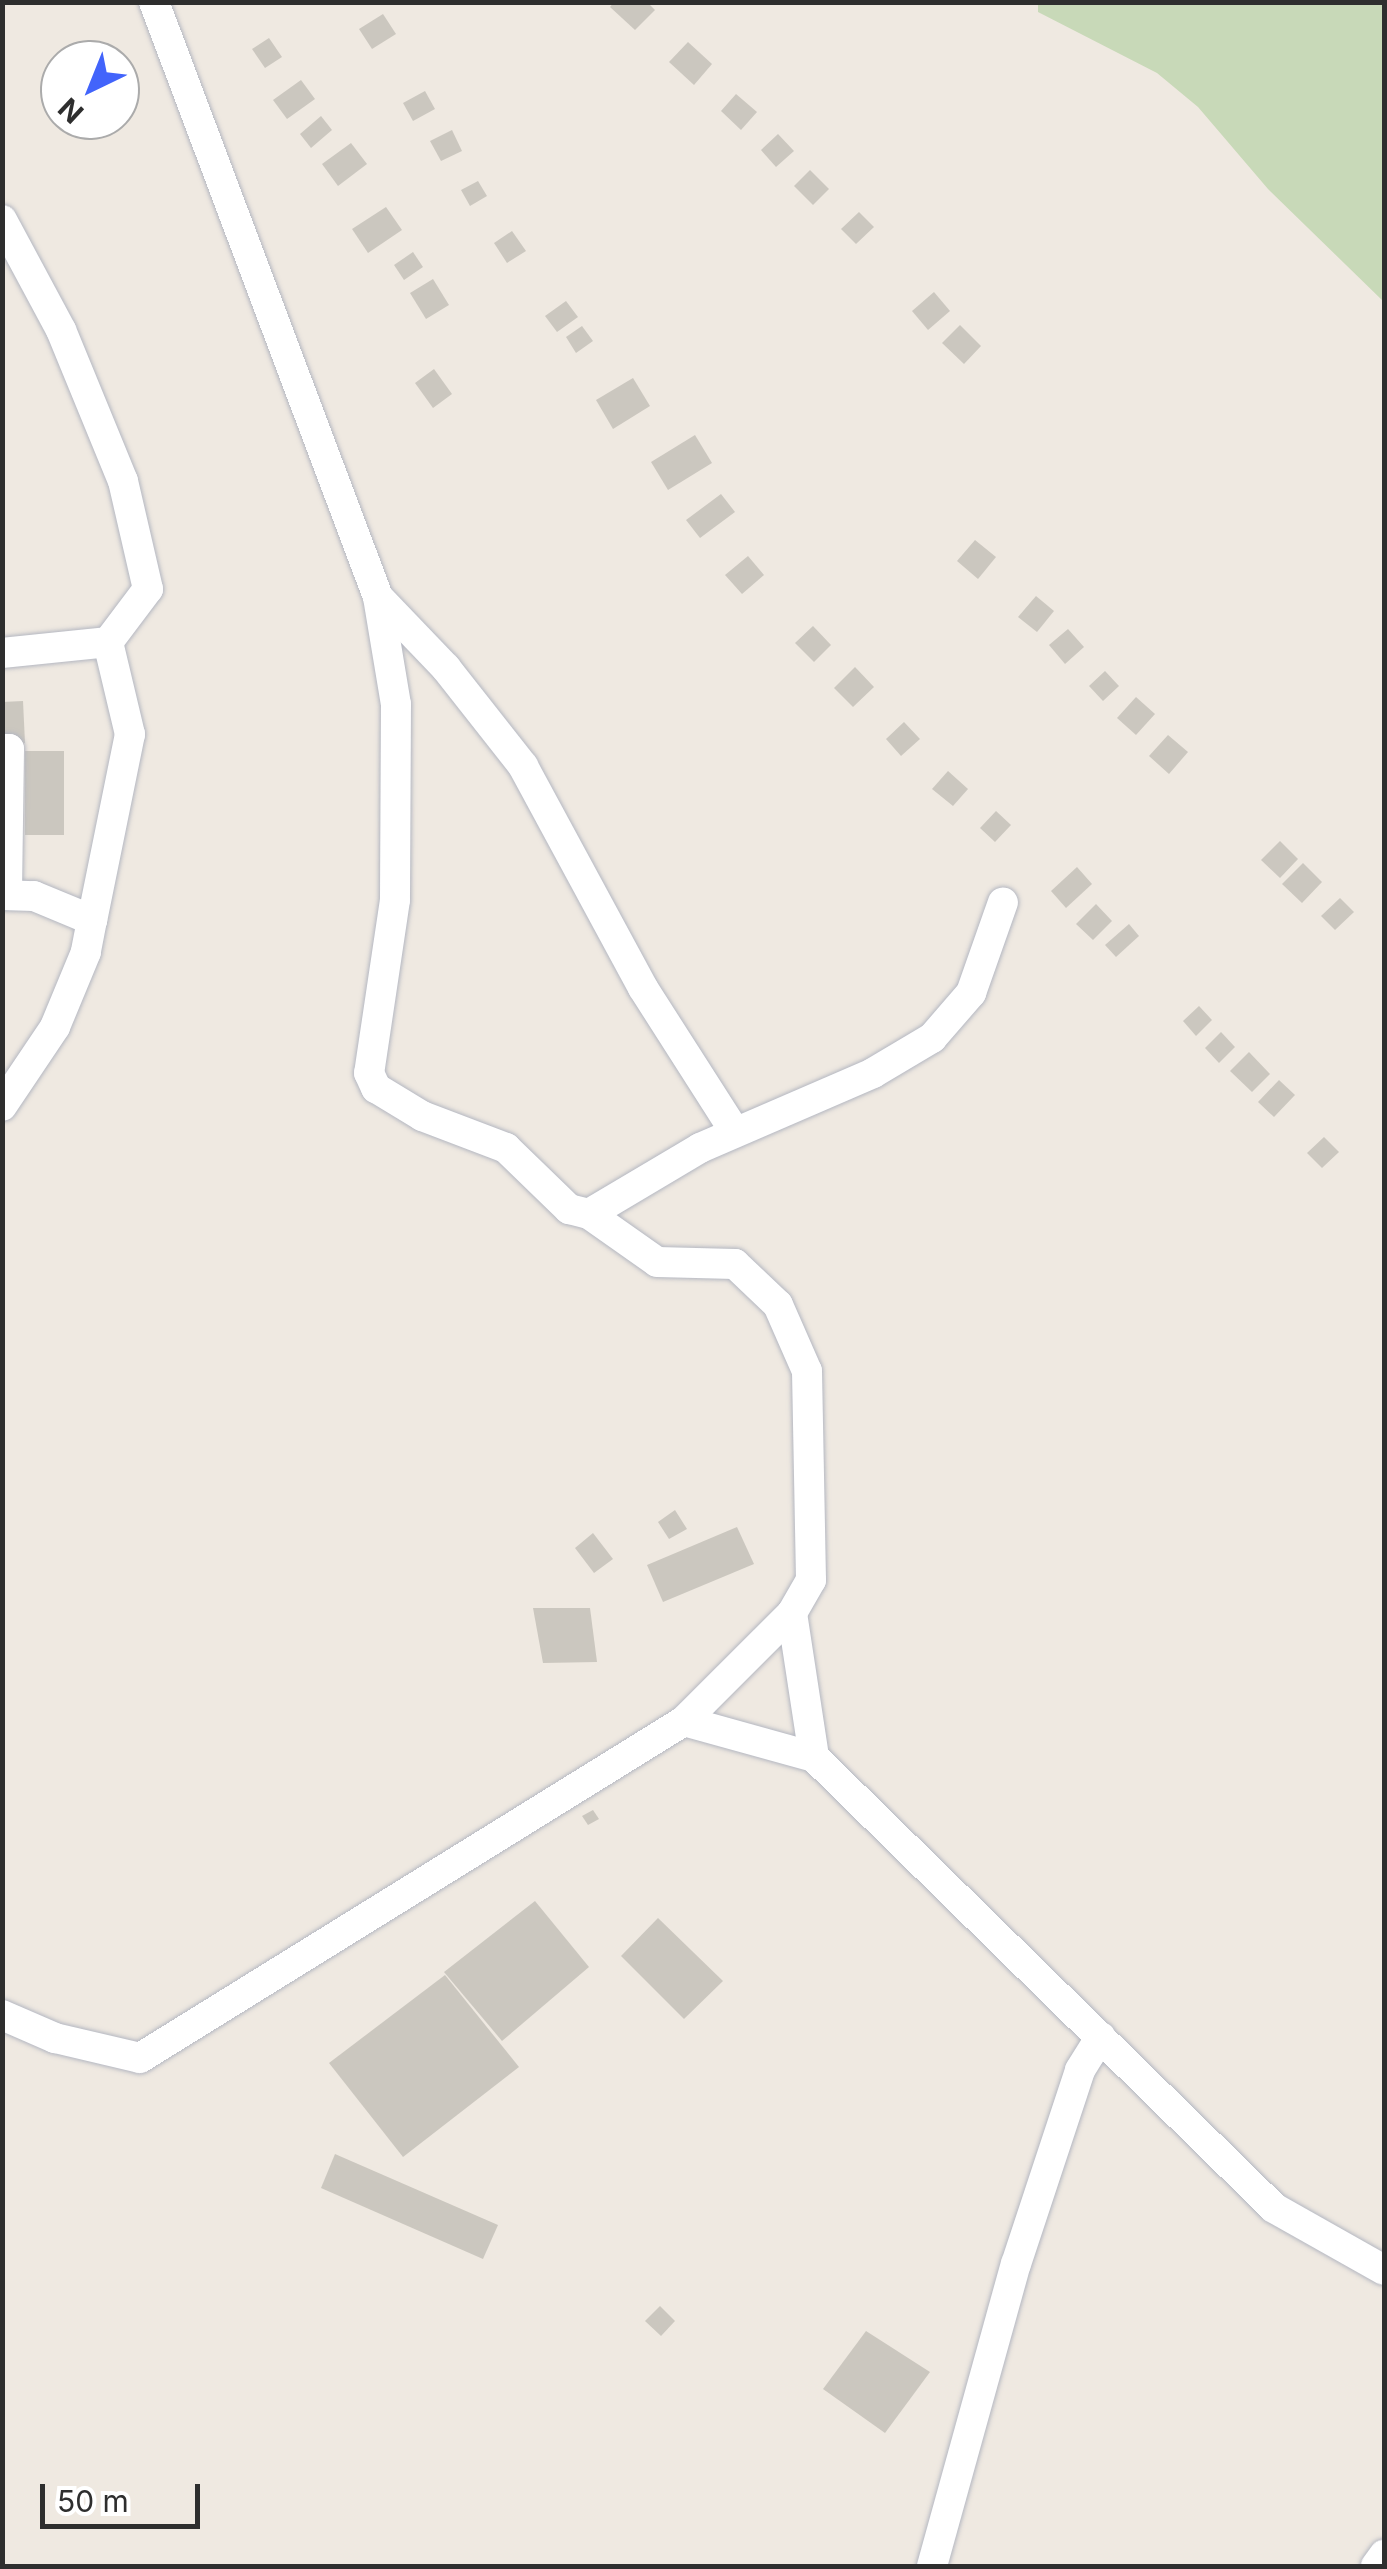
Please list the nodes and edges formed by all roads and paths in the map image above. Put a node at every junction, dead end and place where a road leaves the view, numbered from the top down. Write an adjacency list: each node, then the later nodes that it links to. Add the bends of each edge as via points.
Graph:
1 (154, 2): 3 (street)
2 (2, 220): 4 (street, via 61,330 123,481 148,589)
3 (378, 597): 11 (street, via 524,766 643,988); 12 (street, via 396,704 395,900 369,1073 388,1100 506,1148 569,1209)
4 (108, 642): 5 (street); 9 (street, via 130,734)
5 (2, 653)
6 (2, 749): 7 (street, via 10,749)
7 (5, 894): 9 (street, via 34,896)
8 (1003, 902): 11 (street, via 971,993 932,1038 873,1073)
9 (92, 920): 10 (street, via 55,1027)
10 (2, 1106)
11 (736, 1132): 12 (street)
12 (589, 1214): 13 (street, via 657,1262 735,1264 778,1305 807,1371 815,1503 811,1580)
13 (792, 1613): 14 (street); 15 (street)
14 (684, 1722): 15 (street); 16 (street, via 140,2058 54,2038)
15 (814, 1757): 17 (street)
16 (2, 2015)
17 (1101, 2038): 18 (street, via 1274,2208); 20 (street, via 1080,2070 1011,2281)
18 (1384, 2270)
19 (1384, 2555): 21 (street)
20 (932, 2566)
21 (1376, 2566)

